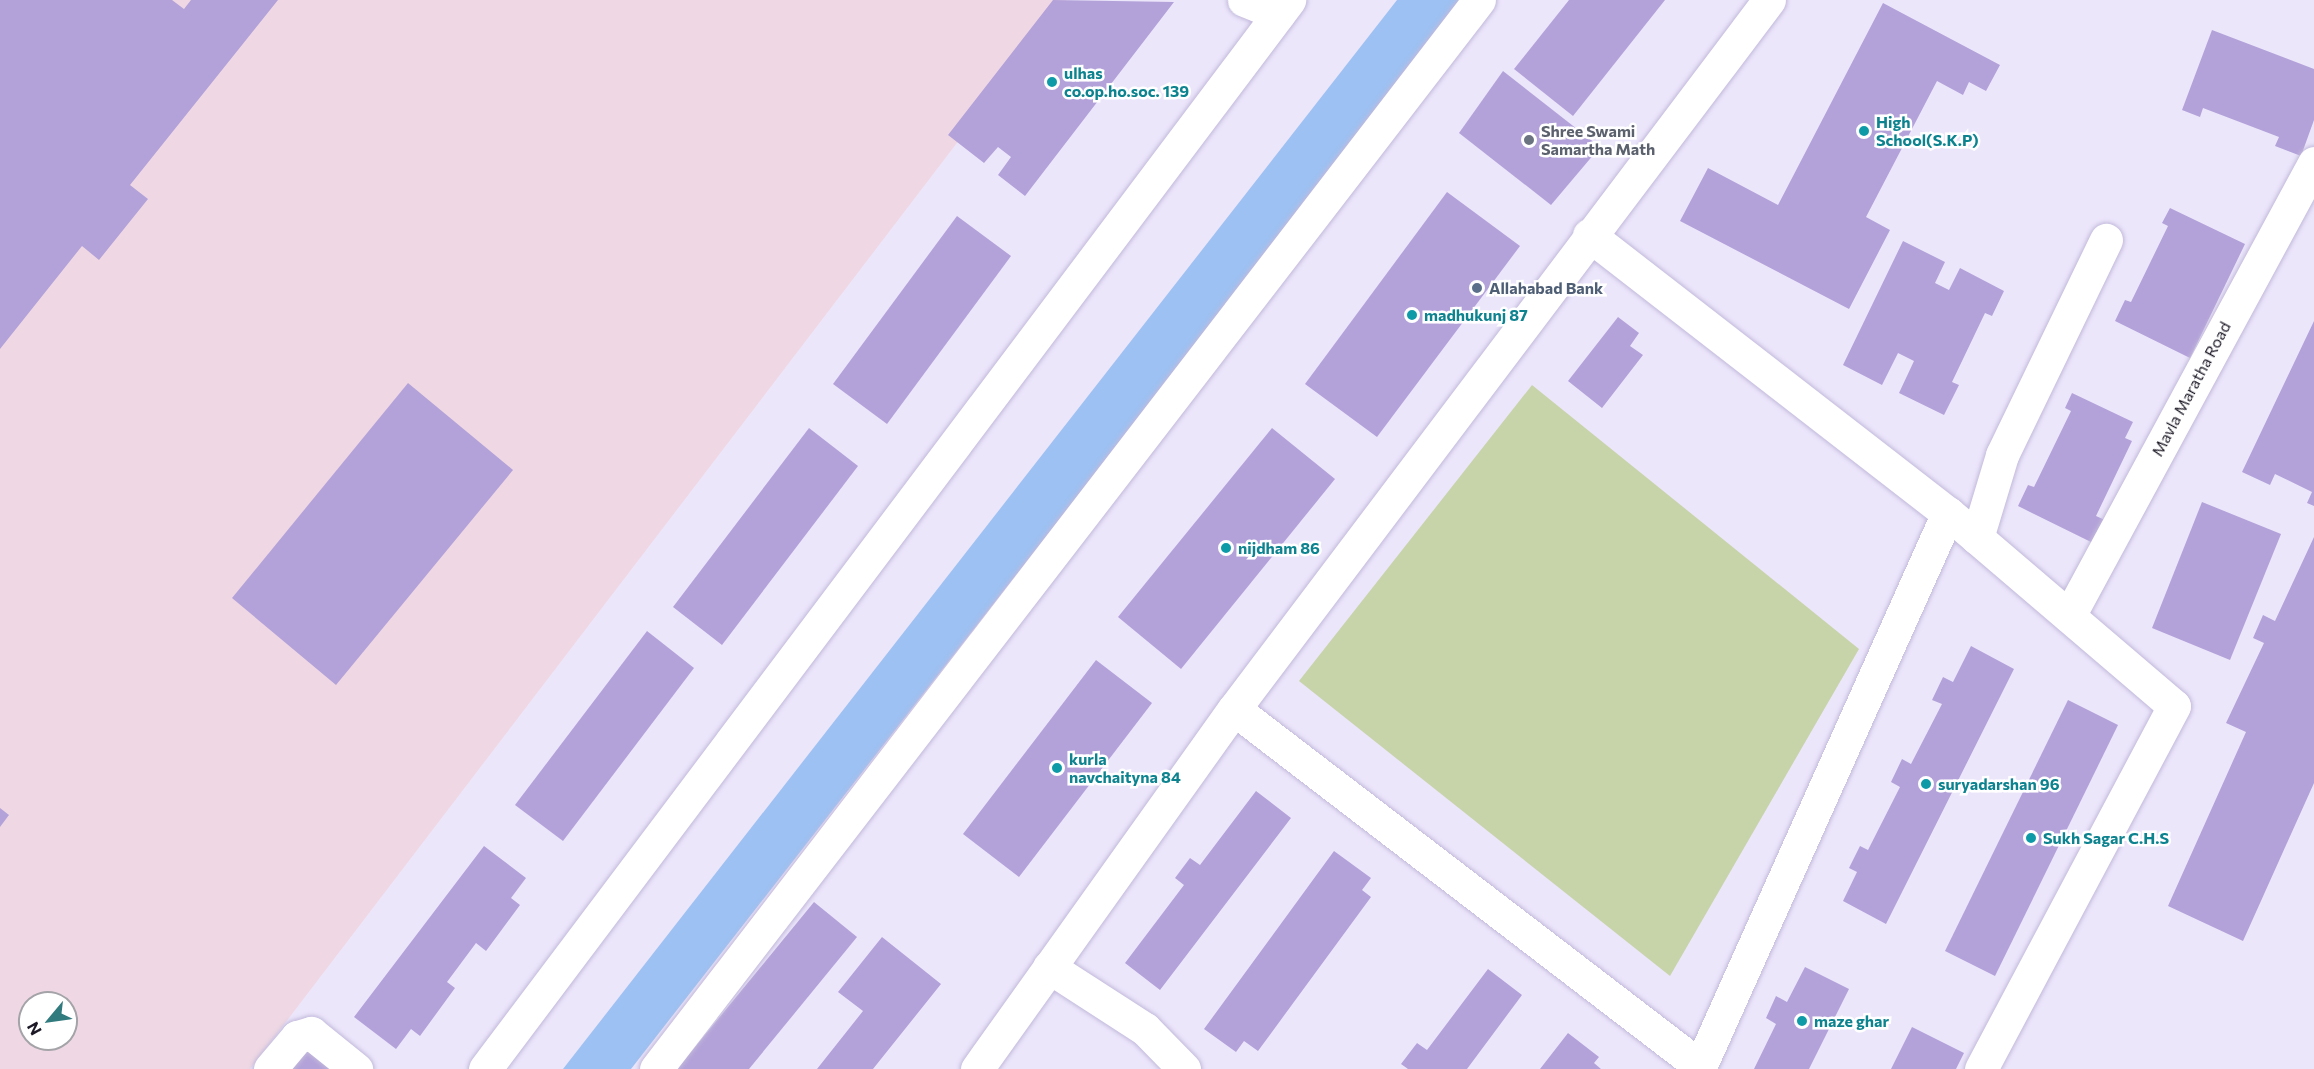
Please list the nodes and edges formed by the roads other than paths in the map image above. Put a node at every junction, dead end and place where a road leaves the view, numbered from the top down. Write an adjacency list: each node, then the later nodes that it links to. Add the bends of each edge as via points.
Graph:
1 (1244, 0): 4 (street)
2 (1479, 0): 17 (street)
3 (1769, 0): 6 (street)
4 (1284, 7): 16 (street)
5 (2314, 163): 10 (street, Mavla Maratha Road)
6 (1589, 235): 8 (street); 11 (street)
7 (2106, 240): 9 (street, via 2002,456)
8 (1948, 513): 9 (street); 13 (street)
9 (1977, 538): 10 (street)
10 (2069, 616): 20 (street, via 2174,706)
11 (1234, 708): 12 (street); 13 (street)
12 (1049, 967): 18 (street); 19 (street, via 1145,1029)
13 (1700, 1068)
14 (270, 1069): 15 (street, via 297,1037 311,1033)
15 (356, 1069)
16 (485, 1069)
17 (656, 1069)
18 (977, 1069)
19 (1184, 1069)
20 (1981, 1069)

